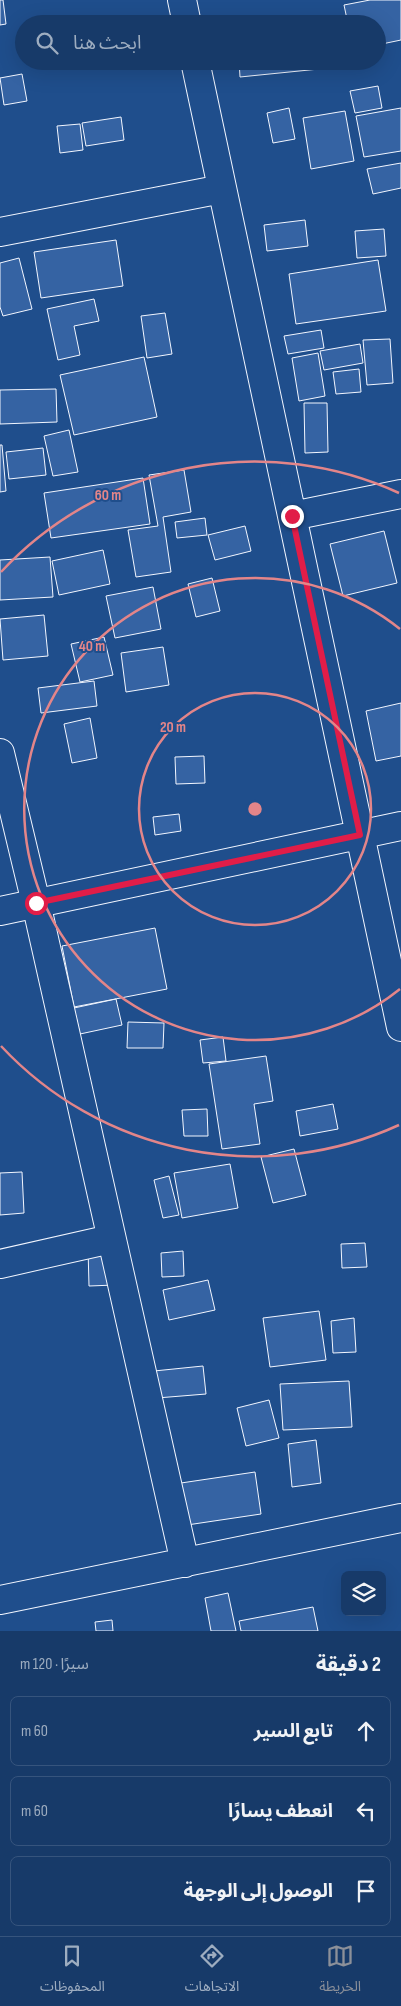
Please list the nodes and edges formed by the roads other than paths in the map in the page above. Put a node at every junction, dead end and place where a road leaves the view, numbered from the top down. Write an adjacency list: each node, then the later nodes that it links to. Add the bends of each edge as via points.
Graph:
1 (182, 0): 2 (street)
2 (185, 15)
3 (197, 70): 4 (street)
4 (222, 189): 5 (street); 7 (street)
5 (0, 232)
6 (401, 494): 7 (street)
7 (292, 516): 10 (street)
8 (0, 753): 11 (street)
9 (401, 826): 10 (street)
10 (360, 835): 11 (street); 13 (street)
11 (36, 903): 12 (street); 14 (street)
12 (0, 911)
13 (401, 1027)
14 (111, 1239): 15 (street); 17 (street)
15 (0, 1264)
16 (401, 1518): 17 (street)
17 (185, 1563): 18 (street)
18 (0, 1600)

